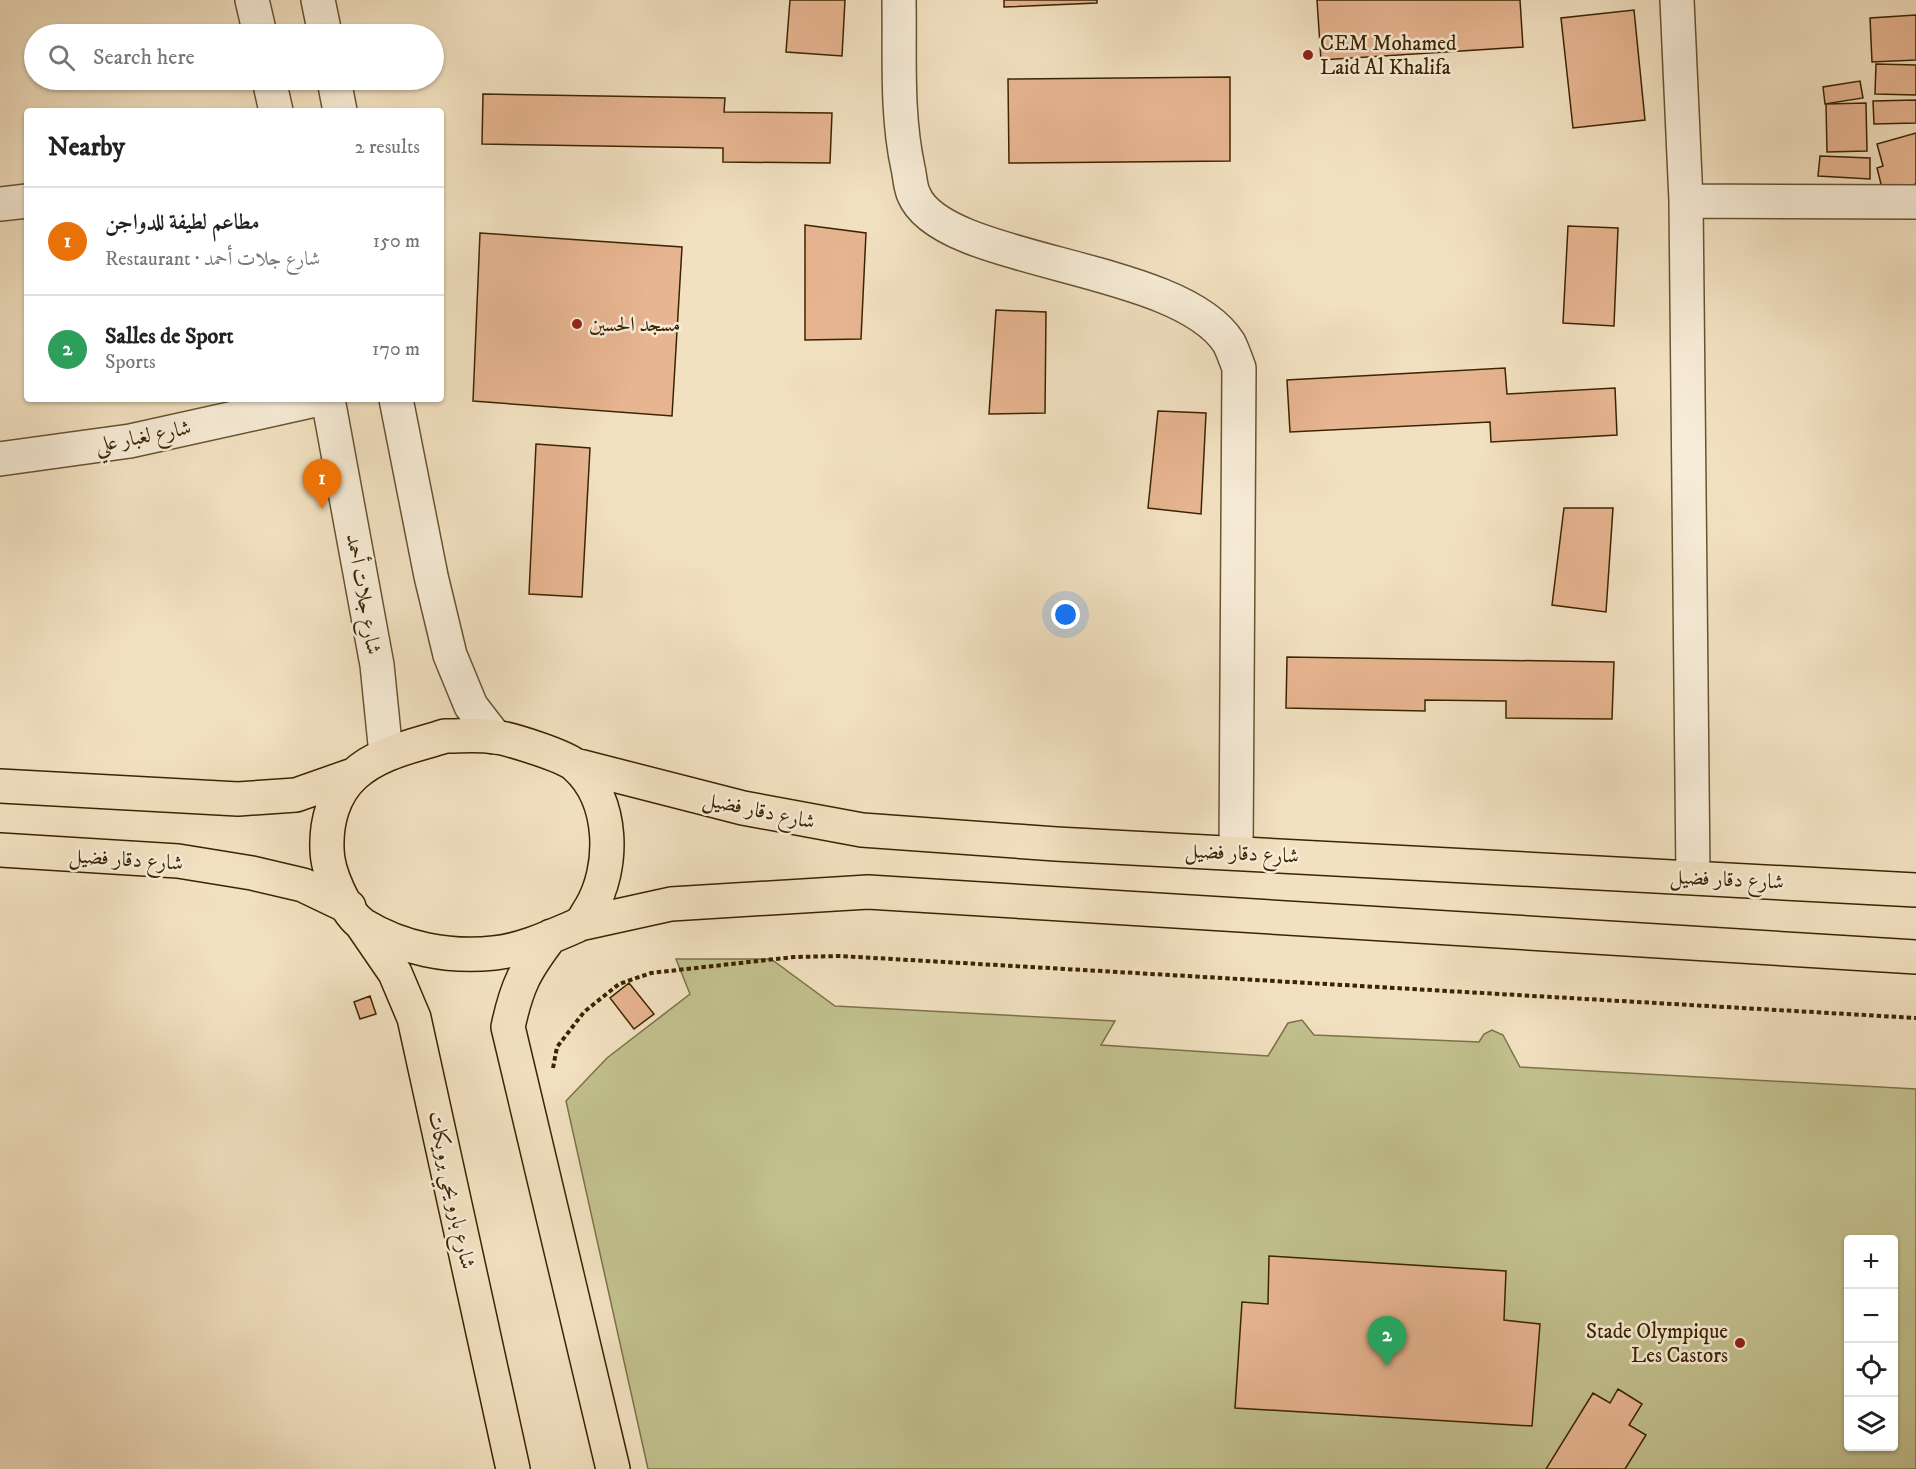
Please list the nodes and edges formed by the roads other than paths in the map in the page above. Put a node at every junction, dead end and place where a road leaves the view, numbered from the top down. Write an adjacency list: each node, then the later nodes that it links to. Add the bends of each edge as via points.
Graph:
1 (252, 0): 5 (street)
2 (318, 0): 6 (street)
3 (899, 0): 25 (street, via 900,120 904,149 914,196 935,220 974,238 1175,301 1206,320 1228,342 1239,368)
4 (1677, 0): 12 (street)
5 (258, 24)
6 (323, 24)
7 (271, 90): 9 (street)
8 (336, 90): 10 (street)
9 (275, 108)
10 (339, 108)
11 (24, 201): 14 (street)
12 (1686, 201): 13 (street); 26 (street)
13 (1916, 202)
14 (0, 204)
15 (306, 402): 18 (street, شارع لغبار علي, via 130,441)
16 (329, 402): 20 (street, شارع جلات أحمد, via 377,665)
17 (397, 402): 19 (street, via 450,655 471,706)
18 (0, 459)
19 (495, 737): 20 (main road, شارع دقار فضيل, via 445,736); 21 (main road, شارع دقار فضيل)
20 (386, 754): 22 (main road, شارع دقار فضيل)
21 (575, 765): 25 (main road, شارع دقار فضيل, via 743,808 862,830); 29 (main road, via 597,794 605,825 607,861 600,892)
22 (353, 775): 23 (main road, via 296,795 237,799); 28 (main road, شارع بارو يحي برويكات, via 326,825 327,858 338,891)
23 (0, 786)
24 (0, 850): 28 (main road, شارع دقار فضيل, via 177,861 252,873 303,885)
25 (1236, 853): 26 (main road, شارع دقار فضيل)
26 (1693, 877): 27 (main road, شارع دقار فضيل)
27 (1916, 890)
28 (355, 915): 29 (main road, شارع دقار فضيل, via 411,947 453,954 495,953); 31 (main road, شارع بارو يحي برويكات, via 395,973 414,1018)
29 (565, 930): 30 (main road, via 670,904 868,891); 32 (main road, via 527,968 516,991 508,1027)
30 (1916, 957)
31 (513, 1469)
32 (613, 1469)

